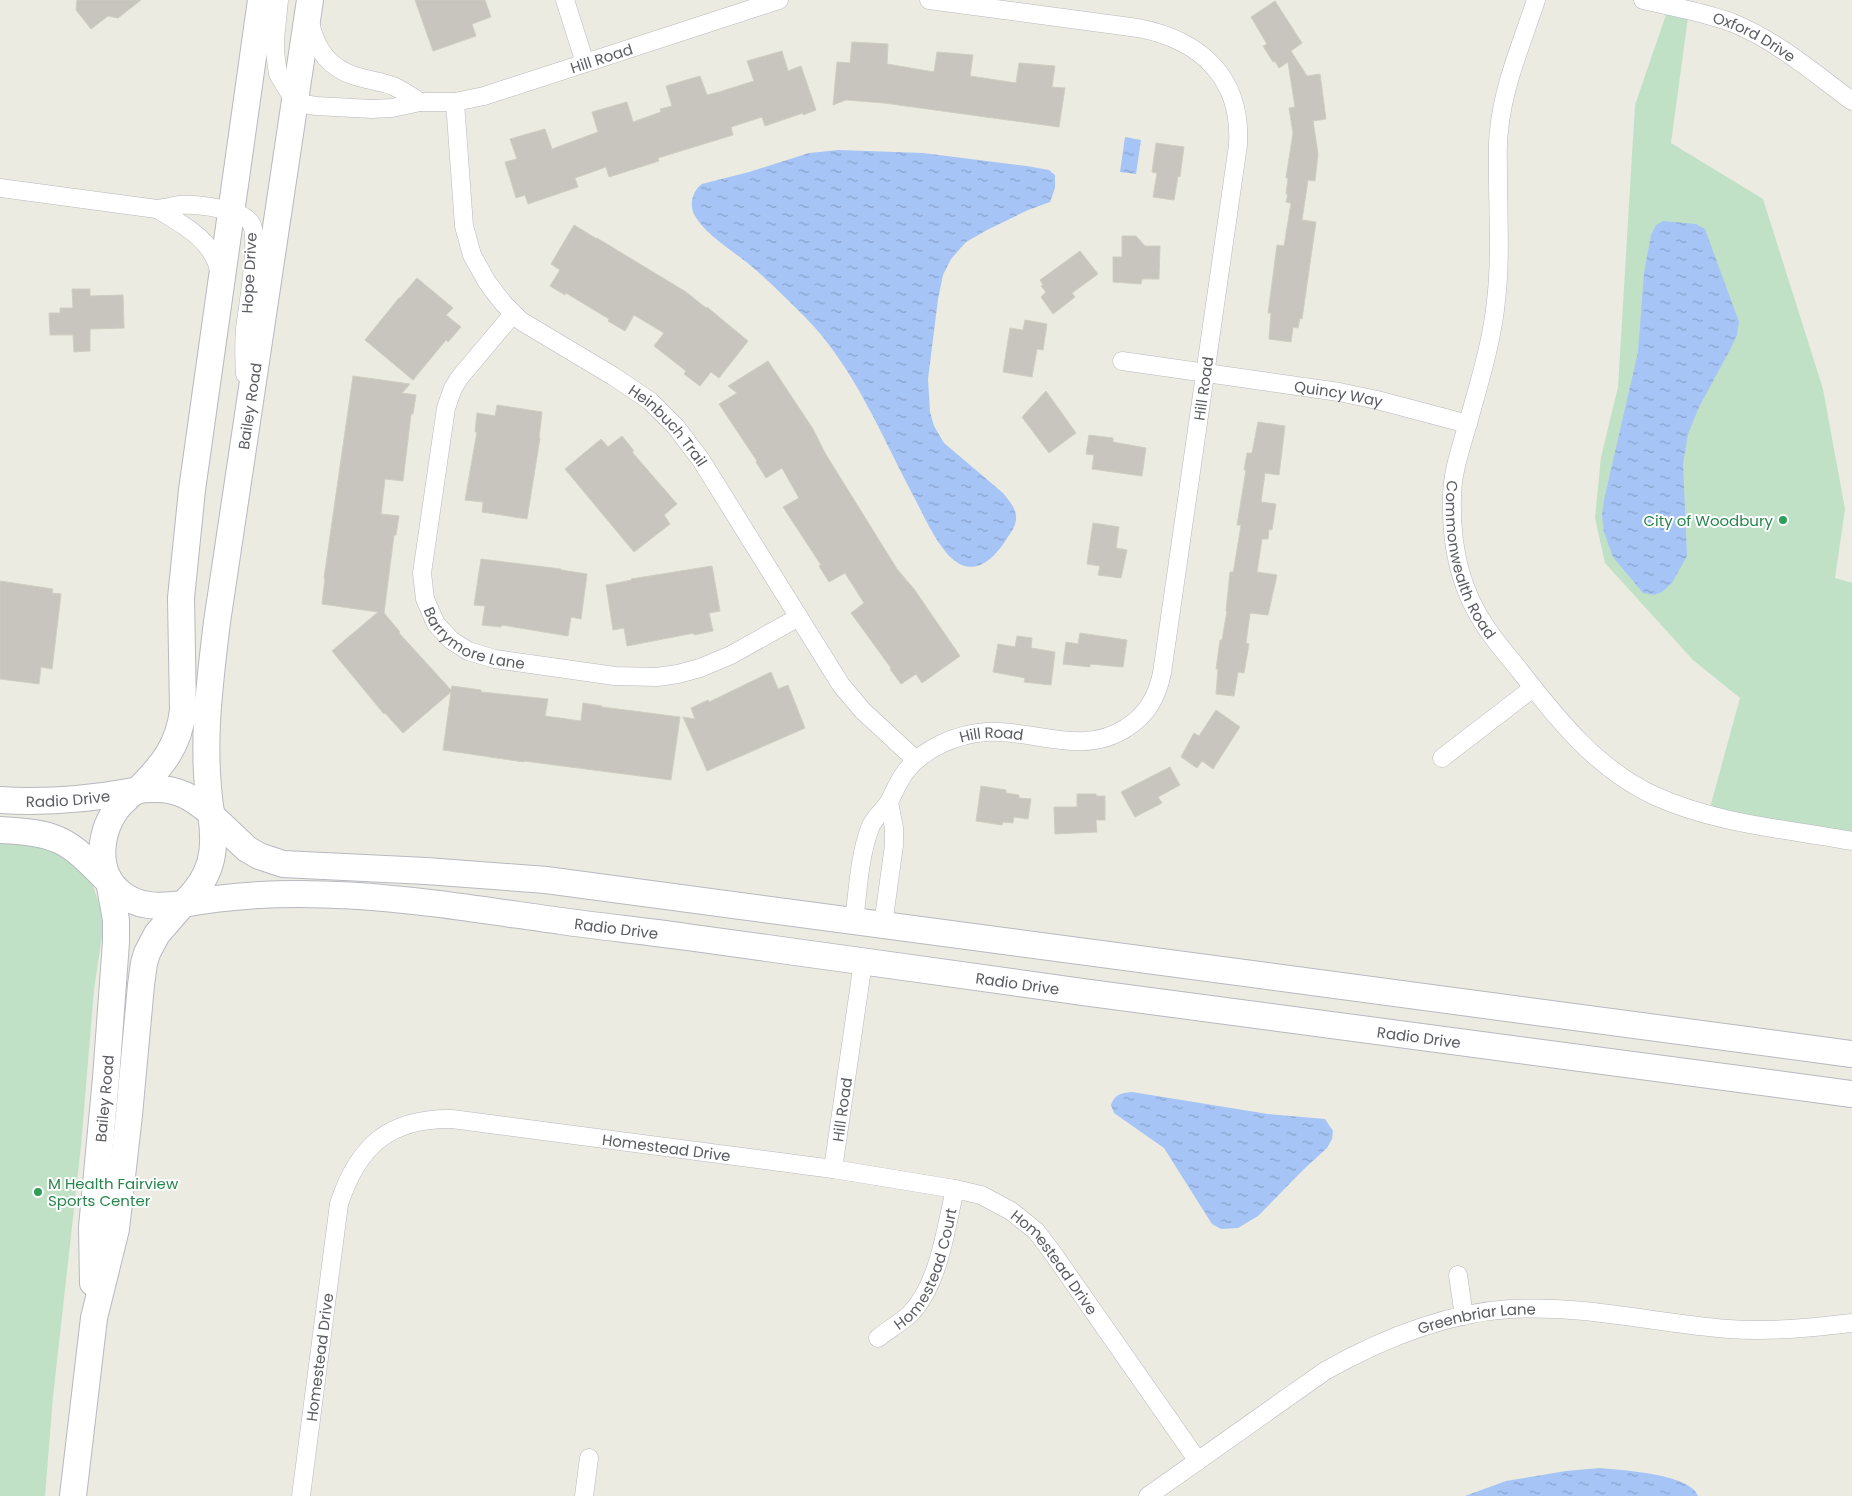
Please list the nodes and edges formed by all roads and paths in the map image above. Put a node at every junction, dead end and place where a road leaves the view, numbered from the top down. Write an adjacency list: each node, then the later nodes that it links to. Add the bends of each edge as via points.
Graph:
1 (261, 0): 16 (main road)
2 (279, 0): 10 (street, via 276,63 282,84)
3 (565, 0): 9 (street)
4 (779, 0): 9 (street, Hill Road)
5 (929, 0): 20 (street, Hill Road, via 1156,32 1188,45 1217,71 1237,112 1238,135)
6 (1536, 0): 22 (street, Commonwealth Road, via 1513,69 1500,125 1496,301)
7 (1643, 0): 11 (street, Oxford Drive, via 1733,23 1762,37)
8 (309, 6): 10 (main road, Bailey Road); 12 (street, via 316,43 331,64 356,77 393,86)
9 (585, 63): 13 (street, Hill Road, via 497,92)
10 (296, 100): 12 (street, Hill Road, via 316,106 372,109); 21 (main road, Bailey Road)
11 (1852, 101)
12 (420, 102): 13 (street, Hill Road)
13 (454, 102): 18 (street, Heinbuch Trail, via 466,238 481,274)
14 (0, 188): 15 (street, Hope Drive)
15 (157, 209): 16 (street, Hope Drive, via 182,205); 17 (street, Hope Drive, via 188,228 206,245 220,272)
16 (231, 211): 17 (main road); 21 (street, Hope Drive, via 249,220 253,233 244,344)
17 (221, 285): 27 (main road, via 183,572 181,727 166,758)
18 (512, 314): 23 (street, Heinbuch Trail, via 633,389 676,427 701,460); 23 (street, Barrymore Lane, via 460,377 446,408 422,573 427,605 440,629 462,648 488,658 615,676 647,677 678,674 718,662)
19 (1122, 361): 20 (street, Quincy Way)
20 (1206, 372): 22 (street, Quincy Way, via 1348,394); 26 (street, Hill Road, via 1162,673 1157,692 1146,711 1128,727 1099,740 1073,742 979,733 957,738)
21 (247, 421): 30 (main road, Bailey Road, via 206,715 205,764)
22 (1468, 424): 24 (street, Commonwealth Road, via 1455,466 1452,494 1457,558 1475,608 1491,635)
23 (799, 617): 26 (street, Heinbuch Trail, via 847,693)
24 (1532, 688): 25 (street); 32 (street, Commonwealth Road, via 1596,758 1653,795 1714,817)
25 (1442, 758)
26 (916, 760): 29 (street, Hill Road, via 898,783)
27 (136, 791): 28 (main road, Radio Drive, via 79,800); 30 (main road, via 173,790 189,796); 33 (main road, via 114,812 107,824 103,854)
28 (0, 800)
29 (889, 802): 35 (street, Hill Road, via 870,825); 36 (street, via 894,845)
30 (211, 814): 34 (main road, via 214,845 211,864 198,888); 35 (main road, via 248,849 283,864 546,880)
31 (0, 830): 33 (main road, Radio Drive, via 43,833 64,842 83,855)
32 (1852, 841)
33 (108, 881): 34 (main road, via 119,892 138,902 155,906); 44 (main road, Bailey Road, via 116,920 116,942 92,1226)
34 (183, 904): 37 (main road, Radio Drive, via 260,894 386,898); 44 (main road, Bailey Road, via 157,934 144,963 116,1229)
35 (854, 921): 36 (main road)
36 (883, 925): 38 (main road)
37 (863, 962): 39 (main road, Radio Drive); 40 (street, Hill Road)
38 (1852, 1054)
39 (1852, 1094)
40 (832, 1169): 41 (street, Homestead Drive); 50 (street, Homestead Drive, via 452,1119 432,1119 388,1132 368,1149 354,1168 339,1204)
41 (955, 1188): 46 (street, Homestead Court, via 930,1286 910,1314); 48 (street, Homestead Drive, via 980,1195 1011,1211 1036,1232)
42 (1458, 1275): 43 (street)
43 (1464, 1316): 45 (street, Greenbriar Lane, via 1508,1309 1558,1308 1758,1331); 48 (street, Greenbriar Lane, via 1387,1340 1354,1355 1325,1371)
44 (94, 1318): 49 (main road, Bailey Road)
45 (1852, 1323)
46 (878, 1338)
47 (590, 1458): 51 (street)
48 (1198, 1461): 52 (street, Greenbriar Lane)
49 (73, 1496)
50 (301, 1496)
51 (584, 1496)
52 (1148, 1496)

